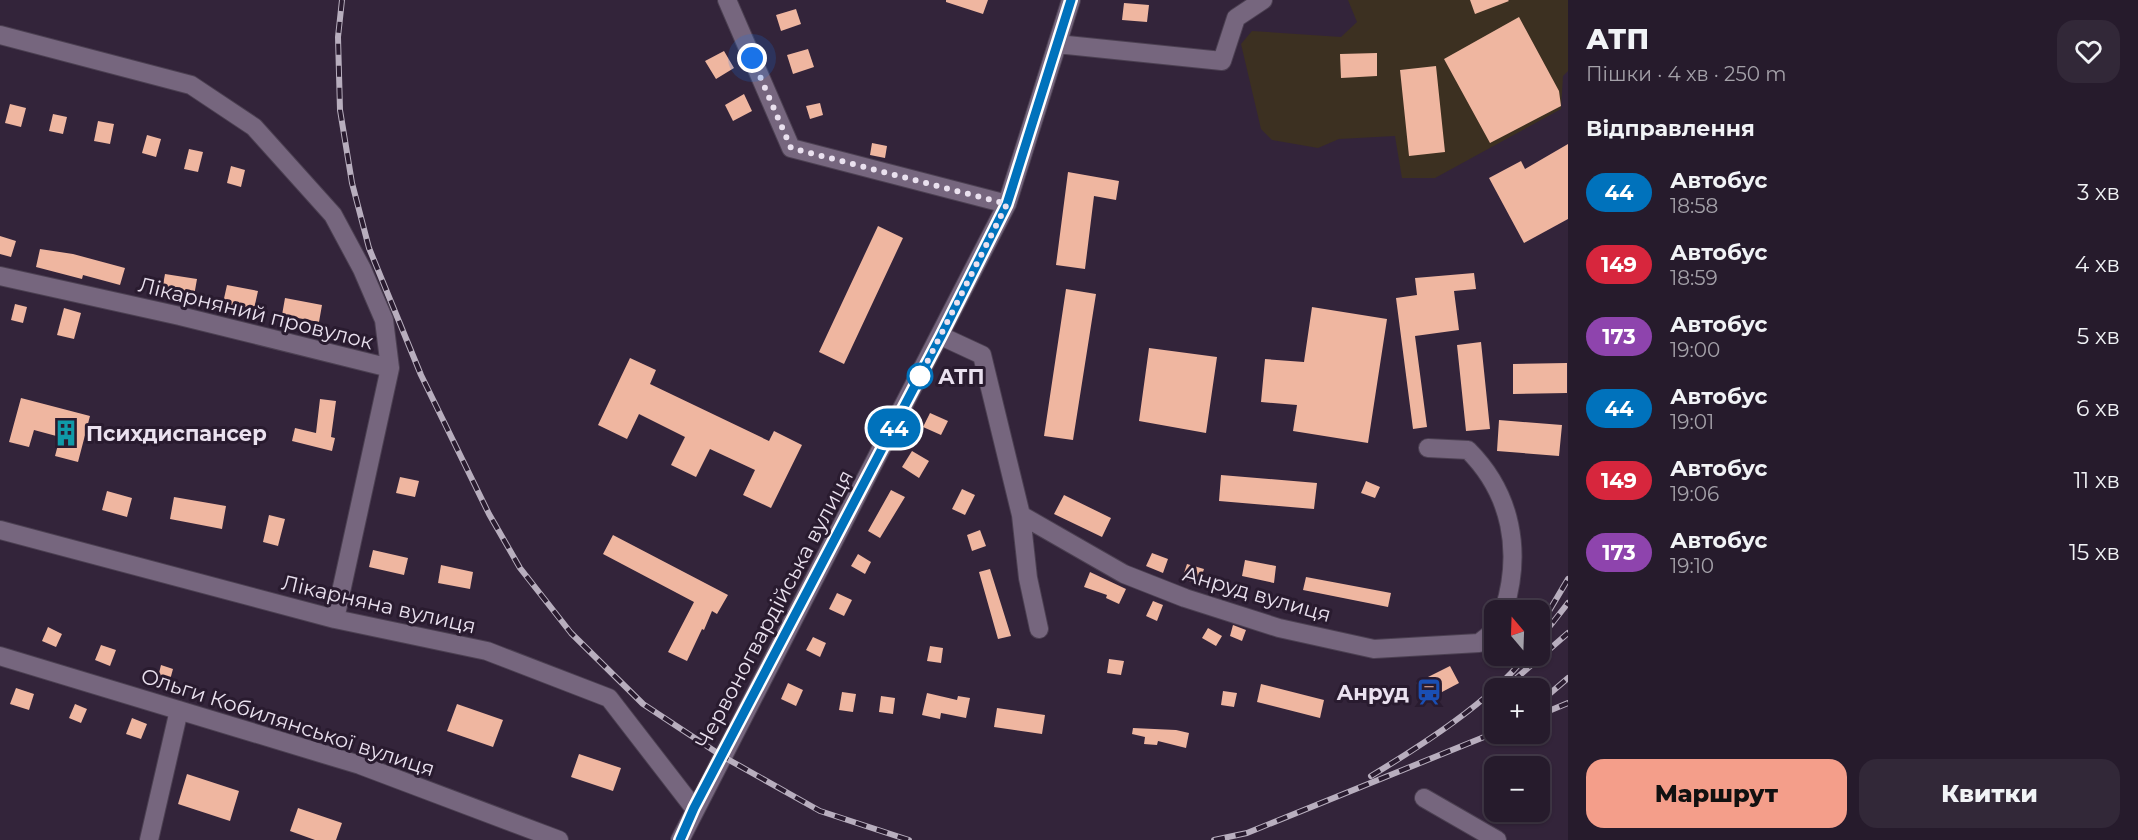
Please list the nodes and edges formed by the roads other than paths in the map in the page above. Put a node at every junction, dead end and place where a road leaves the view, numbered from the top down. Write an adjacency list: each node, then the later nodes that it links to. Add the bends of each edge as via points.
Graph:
1 (727, 0): 6 (street, via 791,148)
2 (1071, 0): 5 (street, Червоногвардійська вулиця)
3 (1263, 0): 5 (street, via 1236,18 1222,61)
4 (0, 34): 9 (street, via 191,85 254,127 333,215 384,320)
5 (1057, 44): 6 (street, Червоногвардійська вулиця)
6 (1007, 204): 8 (street, Червоногвардійська вулиця)
7 (0, 276): 9 (street, Лікарняний провулок)
8 (941, 336): 11 (street, via 982,355); 20 (street, Червоногвардійська вулиця)
9 (390, 368): 14 (street, Лікарняний провулок)
10 (1428, 448): 13 (street, via 1468,450 1487,469 1502,498 1512,533 1512,570)
11 (1021, 515): 15 (street); 16 (street, Анруд вулиця, via 1124,574 1279,628 1374,649 1479,643)
12 (0, 530): 14 (street, Лікарняна вулиця)
13 (1505, 600)
14 (335, 619): 20 (street, Лікарняна вулиця, via 487,651 609,698)
15 (1039, 629)
16 (1484, 639)
17 (0, 656): 18 (street, Ольги Кобилянської вулиця)
18 (179, 710): 21 (street); 22 (street, Ольги Кобилянської вулиця, via 360,765)
19 (1424, 798): 24 (street)
20 (694, 808): 23 (street, Червоногвардійська вулиця)
21 (149, 840)
22 (559, 840)
23 (680, 840)
24 (1497, 840)

